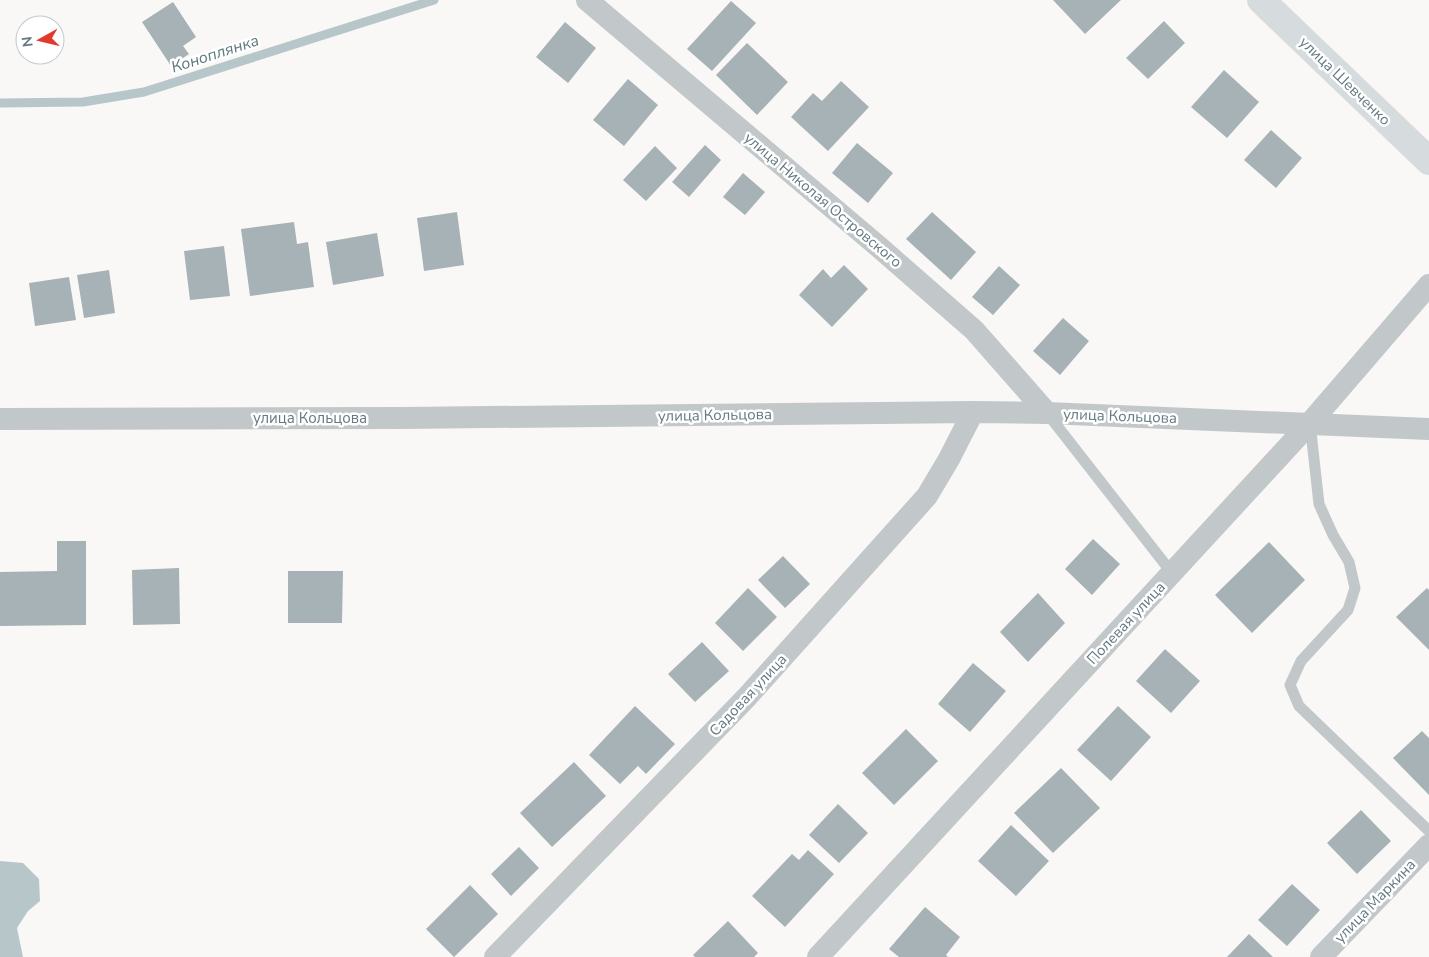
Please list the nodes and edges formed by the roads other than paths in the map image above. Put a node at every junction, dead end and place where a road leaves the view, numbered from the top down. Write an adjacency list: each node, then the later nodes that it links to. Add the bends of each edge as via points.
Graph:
1 (587, 0): 6 (street, улица Николая Островского, via 974,330)
2 (1261, 0): 3 (main road, улица Шевченко)
3 (1429, 161)
4 (1429, 285): 8 (street, Полевая улица)
5 (973, 412): 6 (street, улица Кольцова); 7 (street, улица Кольцова); 13 (street, Садовая улица, via 927,496 746,698)
6 (1048, 413): 8 (street, улица Кольцова); 10 (lane)
7 (0, 419)
8 (1310, 423): 9 (street, улица Кольцова); 10 (street, Полевая улица); 11 (lane, via 1319,504 1349,562 1354,588 1348,610 1301,661 1290,685 1300,706)
9 (1429, 429)
10 (1172, 573): 14 (street, Полевая улица)
11 (1429, 832)
12 (1429, 845): 15 (street, улица Маркина)
13 (495, 957)
14 (818, 957)
15 (1321, 957)

